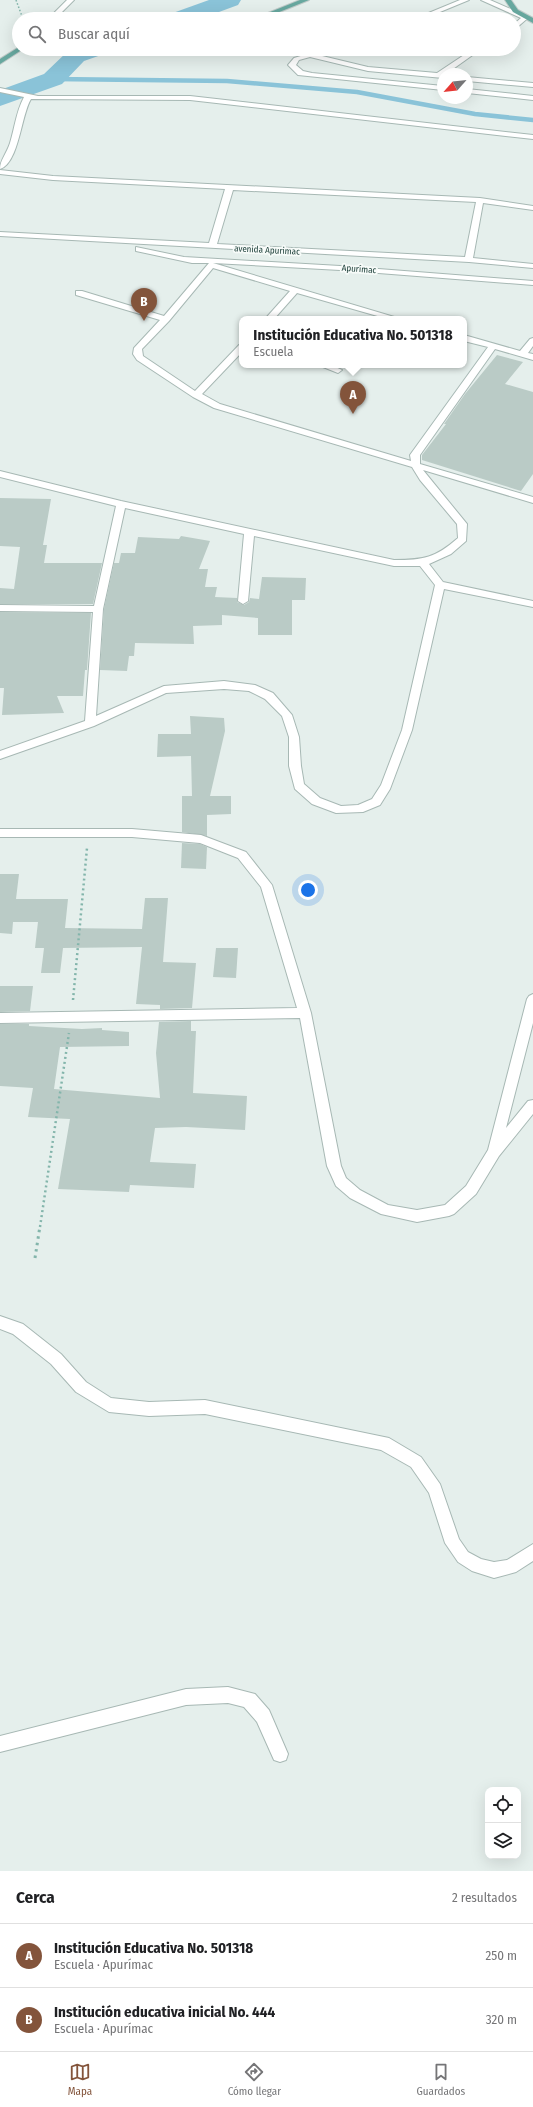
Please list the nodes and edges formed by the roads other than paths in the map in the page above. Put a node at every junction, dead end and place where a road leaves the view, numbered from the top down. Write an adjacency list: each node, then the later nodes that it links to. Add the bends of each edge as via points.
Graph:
1 (71, 0): 6 (street)
2 (306, 0): 7 (main road)
3 (466, 0): 8 (street)
4 (484, 0): 9 (street)
5 (508, 0): 10 (main road)
6 (58, 12)
7 (274, 12)
8 (435, 12)
9 (512, 12)
10 (518, 12)
11 (521, 14): 13 (main road)
12 (521, 16): 13 (street)
13 (526, 18): 14 (main road); 15 (street)
14 (533, 21)
15 (521, 22)
16 (12, 54): 19 (main road)
17 (311, 56): 21 (street, via 370,68); 24 (street, via 296,59 292,65 301,73 312,75)
18 (468, 56): 20 (street)
19 (0, 62)
20 (452, 68)
21 (437, 76)
22 (473, 79): 23 (street)
23 (533, 85)
24 (437, 87)
25 (0, 90): 27 (street)
26 (473, 92): 28 (street)
27 (25, 96): 29 (street, via 190,98); 30 (street, via 12,151)
28 (533, 98)
29 (533, 137)
30 (0, 167)
31 (0, 172): 32 (street, via 53,178)
32 (230, 187): 33 (street); 37 (street)
33 (480, 200): 34 (street); 39 (street)
34 (533, 208)
35 (0, 234): 36 (street, avenida Apurimac)
36 (105, 242): 37 (street, avenida Apurimac); 38 (street, Apurímac)
37 (212, 247): 39 (street, avenida Apurimac)
38 (185, 259): 40 (street, Apurímac); 42 (street, Apurímac)
39 (469, 260): 41 (street, avenida Apurimac)
40 (211, 265): 43 (street, Apurímac); 47 (street)
41 (533, 266)
42 (533, 283)
43 (295, 290): 45 (street); 46 (street, Apurímac)
44 (79, 293): 47 (street)
45 (272, 316)
46 (386, 316)
47 (166, 319): 56 (street, via 138,348 137,354)
48 (467, 339): 50 (street)
49 (533, 341): 52 (street)
50 (493, 346): 52 (street); 57 (street, via 415,455)
51 (239, 351): 56 (street)
52 (522, 354): 53 (street)
53 (533, 357)
54 (332, 368): 55 (street)
55 (338, 370)
56 (196, 395): 57 (street, via 216,406)
57 (416, 466): 59 (street); 62 (street, via 462,524 463,539 448,552)
58 (0, 474): 60 (street)
59 (533, 500)
60 (121, 504): 61 (street); 67 (street)
61 (249, 533): 62 (street, via 394,563); 64 (street)
62 (423, 563): 63 (street)
63 (440, 585): 65 (street); 68 (street, via 407,730 386,786 376,802 359,809 340,810 316,801 299,786 294,737 287,715 269,696 251,688 224,684 164,690)
64 (243, 601)
65 (533, 604)
66 (0, 608): 67 (street)
67 (98, 609): 68 (street)
68 (90, 724): 69 (street)
69 (0, 755)
70 (0, 833): 72 (street, via 89,831 201,839 242,855 266,885)
71 (533, 999): 75 (street)
72 (305, 1013): 73 (street); 75 (street, via 334,1166 341,1182 355,1194 386,1210 417,1216 449,1210 472,1190)
73 (0, 1018)
74 (533, 1105): 75 (street)
75 (494, 1152)
76 (0, 1322): 77 (street, via 18,1329 56,1359 81,1387 109,1406 150,1409 205,1407 384,1443 416,1462 435,1489 453,1543 463,1557 478,1566 494,1570 510,1567)
77 (533, 1552)
78 (0, 1744): 79 (street, via 186,1697 228,1695 249,1700 263,1716)
79 (280, 1754)

